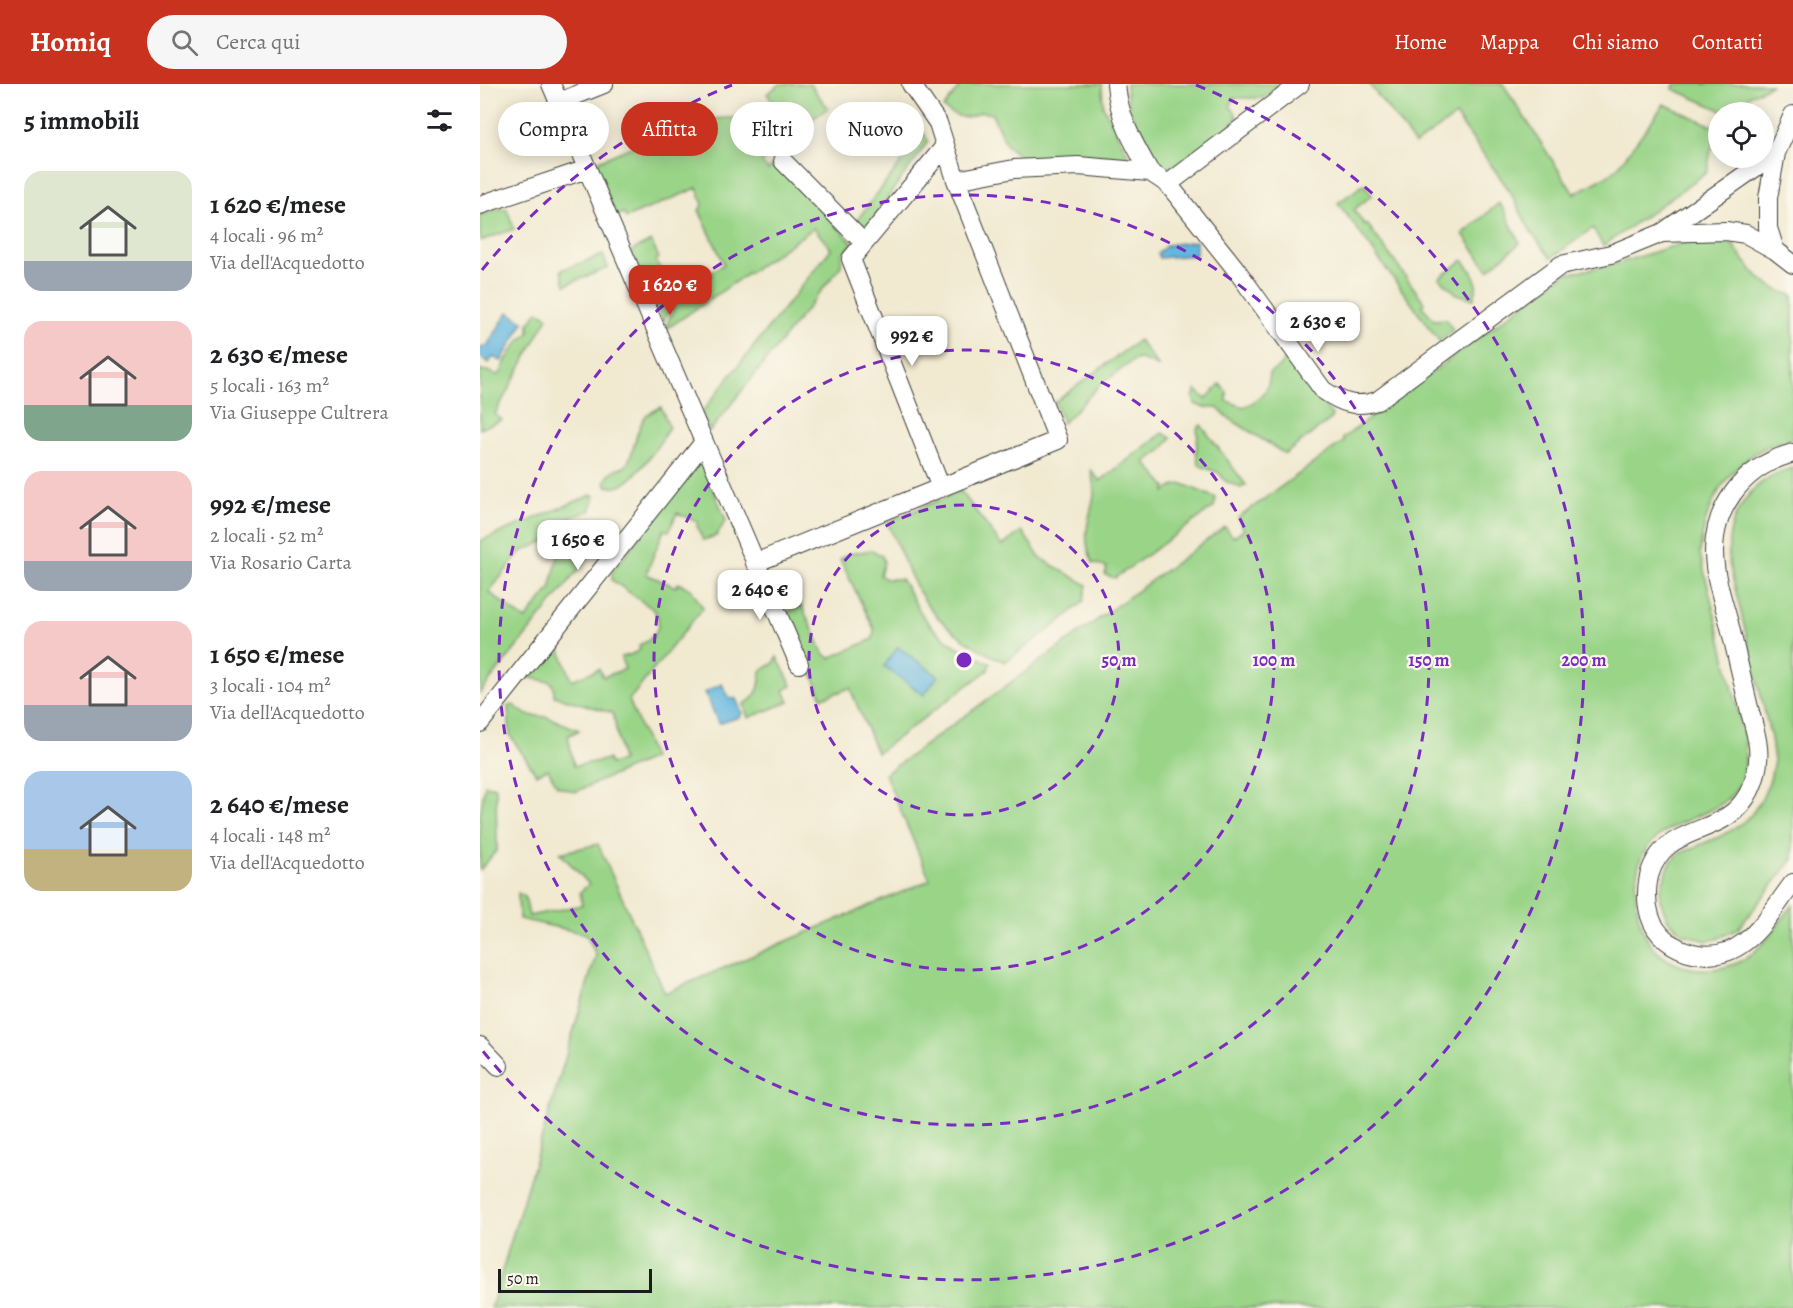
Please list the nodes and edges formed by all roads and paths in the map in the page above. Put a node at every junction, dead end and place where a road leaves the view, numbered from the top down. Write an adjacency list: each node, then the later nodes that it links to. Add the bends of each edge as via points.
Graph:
1 (550, 84): 6 (street)
2 (604, 84): 6 (street)
3 (911, 84): 8 (street, via 938,123)
4 (1116, 84): 13 (street, via 1119,110 1127,131)
5 (1300, 84): 15 (street)
6 (559, 102)
7 (1793, 115): 9 (street)
8 (945, 146): 14 (street); 18 (street)
9 (1776, 153): 17 (street); 19 (street, via 1767,198 1768,228)
10 (582, 156): 12 (street)
11 (783, 161): 18 (street)
12 (587, 169): 16 (street); 21 (street)
13 (1150, 172): 14 (street, via 1078,166 1014,169); 15 (street)
14 (956, 180): 23 (street, via 1058,440)
15 (1168, 184): 17 (street, via 1235,268 1323,390 1356,405 1377,401 1560,265 1611,255)
16 (480, 205)
17 (1662, 233): 19 (street, via 1746,234)
18 (864, 243): 23 (street, via 851,259)
19 (1775, 250): 20 (street)
20 (1793, 264)
21 (704, 442): 24 (street); 26 (street)
22 (1793, 453): 27 (street, via 1762,465 1736,487 1716,533 1715,565 1758,747 1755,779 1740,805 1671,842 1658,855 1646,888 1650,919 1675,947 1705,956 1722,954 1749,940)
23 (940, 488): 24 (street)
24 (755, 563): 25 (street)
25 (798, 664)
26 (480, 723)
27 (1793, 883)
28 (480, 1046): 29 (street)
29 (499, 1066)

